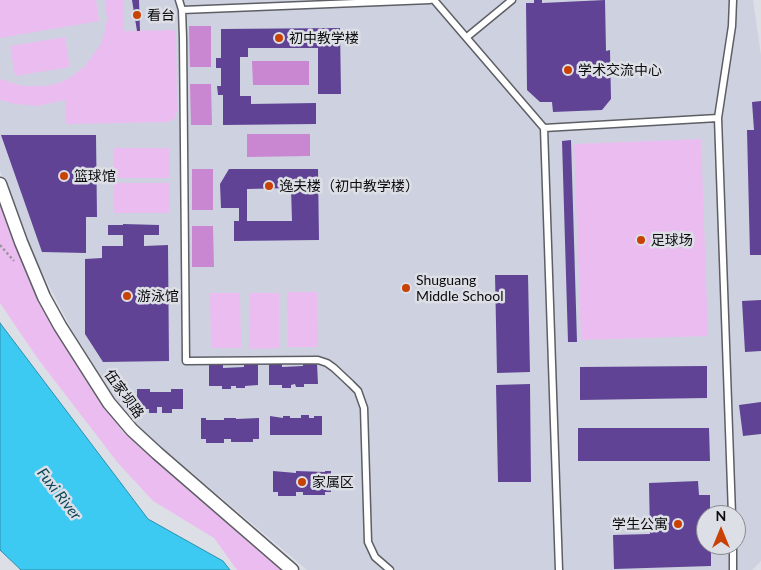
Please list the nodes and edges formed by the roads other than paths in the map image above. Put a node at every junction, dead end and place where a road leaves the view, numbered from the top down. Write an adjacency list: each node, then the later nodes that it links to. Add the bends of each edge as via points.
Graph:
1 (179, 0): 6 (lane)
2 (428, 0): 6 (lane)
3 (434, 0): 7 (lane)
4 (512, 0): 7 (lane)
5 (733, 0): 8 (lane)
6 (182, 10): 16 (lane, via 186,361 318,360 334,368 358,391 364,408 368,542 375,557)
7 (467, 37): 9 (lane)
8 (718, 118): 9 (lane); 11 (lane)
9 (544, 128): 17 (lane)
10 (0, 184): 12 (street, 伍家坝路, via 44,297 109,403 132,430)
11 (732, 505)
12 (273, 554): 14 (lane); 15 (street, 伍家坝路)
13 (733, 555): 18 (lane)
14 (280, 570)
15 (292, 570)
16 (390, 570)
17 (559, 570)
18 (733, 570)

